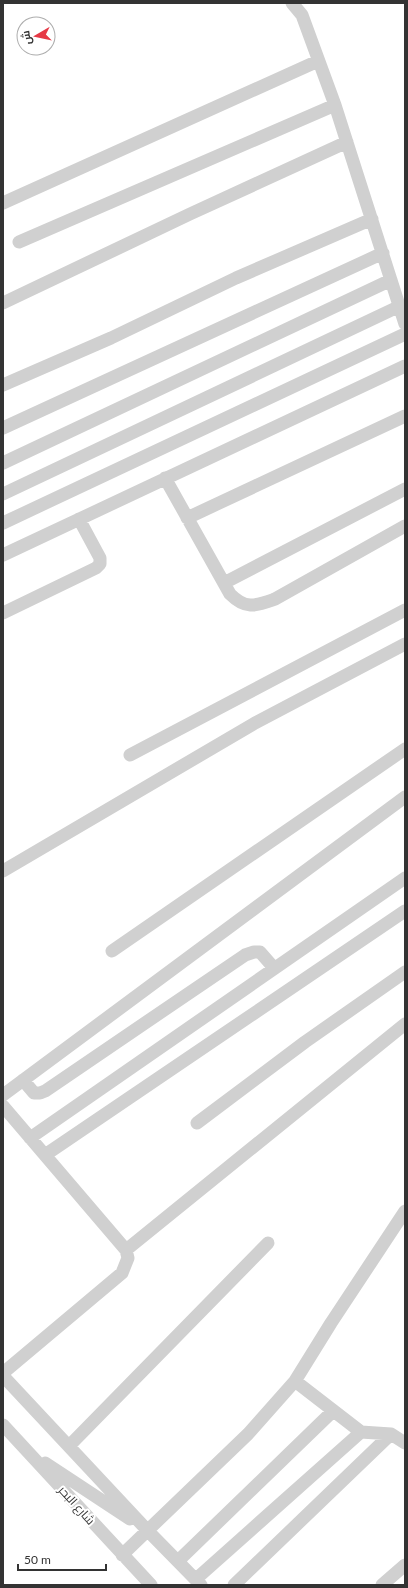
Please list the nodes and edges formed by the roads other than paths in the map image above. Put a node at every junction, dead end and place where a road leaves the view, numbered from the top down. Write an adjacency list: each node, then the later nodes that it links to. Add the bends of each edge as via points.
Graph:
1 (292, 3): 2 (street)
2 (301, 9): 3 (street)
3 (318, 60): 4 (street); 6 (street)
4 (335, 105): 5 (street); 8 (street)
5 (347, 142): 7 (street); 11 (street)
6 (3, 202)
7 (372, 219): 9 (street); 16 (street)
8 (19, 242)
9 (383, 253): 10 (street); 18 (street)
10 (392, 280): 12 (street); 19 (street)
11 (3, 303)
12 (400, 306): 13 (street); 22 (street)
13 (405, 324)
14 (405, 334): 25 (street)
15 (405, 366): 20 (street)
16 (3, 385)
17 (405, 416): 23 (street)
18 (3, 428)
19 (3, 463)
20 (165, 478): 23 (street); 24 (street)
21 (405, 489): 28 (street)
22 (3, 494)
23 (187, 518): 28 (street)
24 (79, 519): 27 (street); 30 (street, via 100,558 100,564)
25 (3, 523)
26 (405, 526): 28 (street, via 274,599 260,604 248,606 238,602)
27 (3, 555)
28 (224, 583)
29 (405, 610): 33 (street)
30 (3, 613)
31 (405, 644): 35 (street, via 255,723)
32 (405, 749): 38 (street)
33 (130, 755)
34 (405, 797): 42 (street)
35 (3, 871)
36 (405, 878): 39 (street)
37 (405, 911): 47 (street)
38 (112, 950)
39 (274, 968): 42 (street, via 260,952 245,954 40,1094 34,1093); 46 (street)
40 (405, 972): 45 (street, via 305,1042)
41 (405, 1024): 50 (street)
42 (23, 1080): 43 (street)
43 (3, 1095)
44 (3, 1106): 46 (street)
45 (197, 1123)
46 (30, 1138): 47 (street)
47 (45, 1155): 50 (street)
48 (405, 1211): 52 (street)
49 (268, 1243): 58 (street)
50 (126, 1250): 51 (street, via 128,1258 122,1273)
51 (3, 1374): 58 (street)
52 (295, 1380): 53 (street); 60 (street, via 248,1434)
53 (333, 1411): 55 (street); 62 (street)
54 (3, 1425): 59 (street, شارع البحر)
55 (361, 1432): 56 (street); 64 (street)
56 (391, 1434): 57 (street); 66 (street)
57 (405, 1443)
58 (69, 1446): 60 (street)
59 (28, 1451): 60 (street); 61 (street, شارع البحر)
60 (148, 1531): 61 (street); 62 (street)
61 (122, 1555): 65 (street, شارع البحر)
62 (178, 1561): 64 (street)
63 (405, 1565): 67 (street)
64 (199, 1582)
65 (151, 1585)
66 (234, 1585)
67 (382, 1585)

